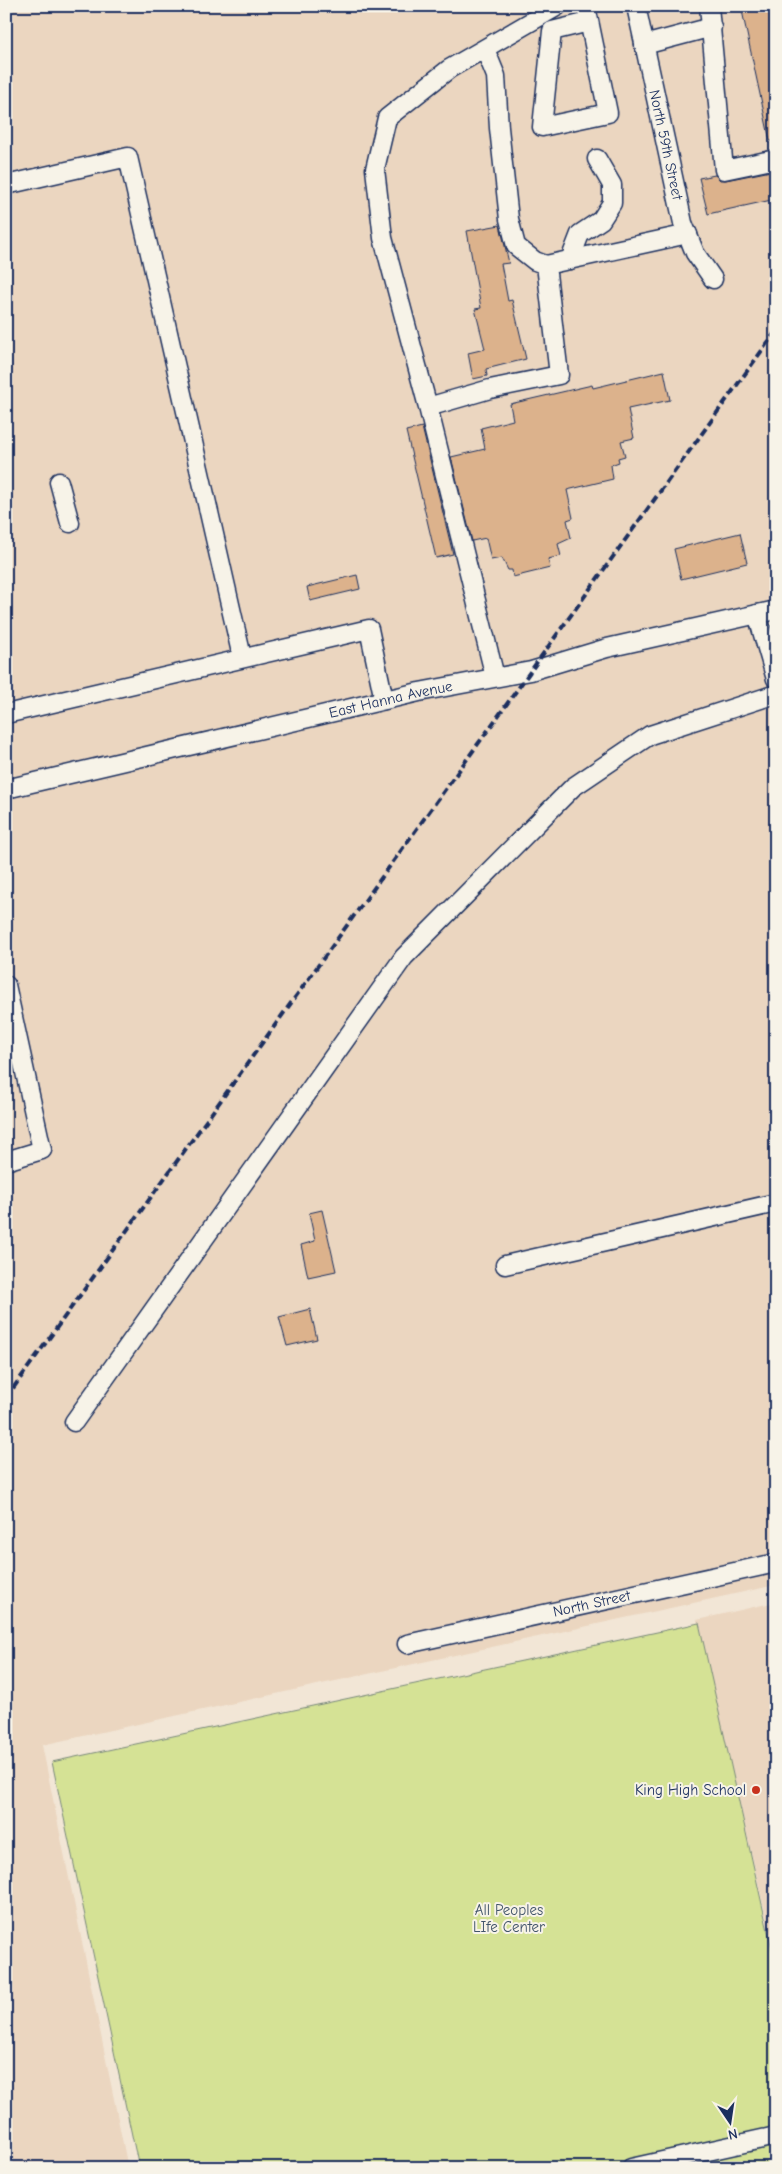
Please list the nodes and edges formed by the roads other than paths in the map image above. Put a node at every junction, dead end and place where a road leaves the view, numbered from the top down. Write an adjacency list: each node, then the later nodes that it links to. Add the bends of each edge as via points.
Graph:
1 (558, 6): 7 (street)
2 (636, 6): 6 (street, North 59th Street)
3 (709, 6): 5 (street)
4 (587, 14): 4 (street, via 608,113 542,127 552,31)
5 (712, 28): 6 (street); 8 (street, via 724,170)
6 (644, 45): 11 (street, North 59th Street)
7 (485, 49): 13 (street, via 496,76 508,210 516,246 535,261); 15 (street, via 449,69 387,118 375,169 383,238)
8 (776, 158)
9 (597, 159): 12 (street, via 612,186 612,203 601,220 580,234)
10 (6, 185): 20 (street, via 128,158)
11 (688, 234): 12 (street); 14 (street, North 59th Street, via 695,253)
12 (570, 260): 13 (street)
13 (546, 265): 15 (street, via 559,375 490,389)
14 (713, 279)
15 (428, 407): 21 (street)
16 (59, 482): 17 (street)
17 (70, 523)
18 (776, 610): 19 (street, East Hanna Avenue)
19 (756, 614): 21 (street, East Hanna Avenue, via 607,648 531,671); 22 (street)
20 (242, 657): 24 (street, via 369,629); 25 (street)
21 (494, 677): 24 (street, East Hanna Avenue)
22 (776, 679)
23 (776, 694): 31 (street, via 650,735 573,787 404,957)
24 (384, 700): 26 (street, East Hanna Avenue)
25 (6, 714)
26 (6, 788)
27 (6, 985): 28 (street, via 42,1150)
28 (6, 1160)
29 (776, 1204): 30 (street)
30 (504, 1265)
31 (74, 1422)
32 (776, 1563): 33 (street, North Street)
33 (407, 1644)
34 (776, 2136): 35 (street)
35 (631, 2168)

